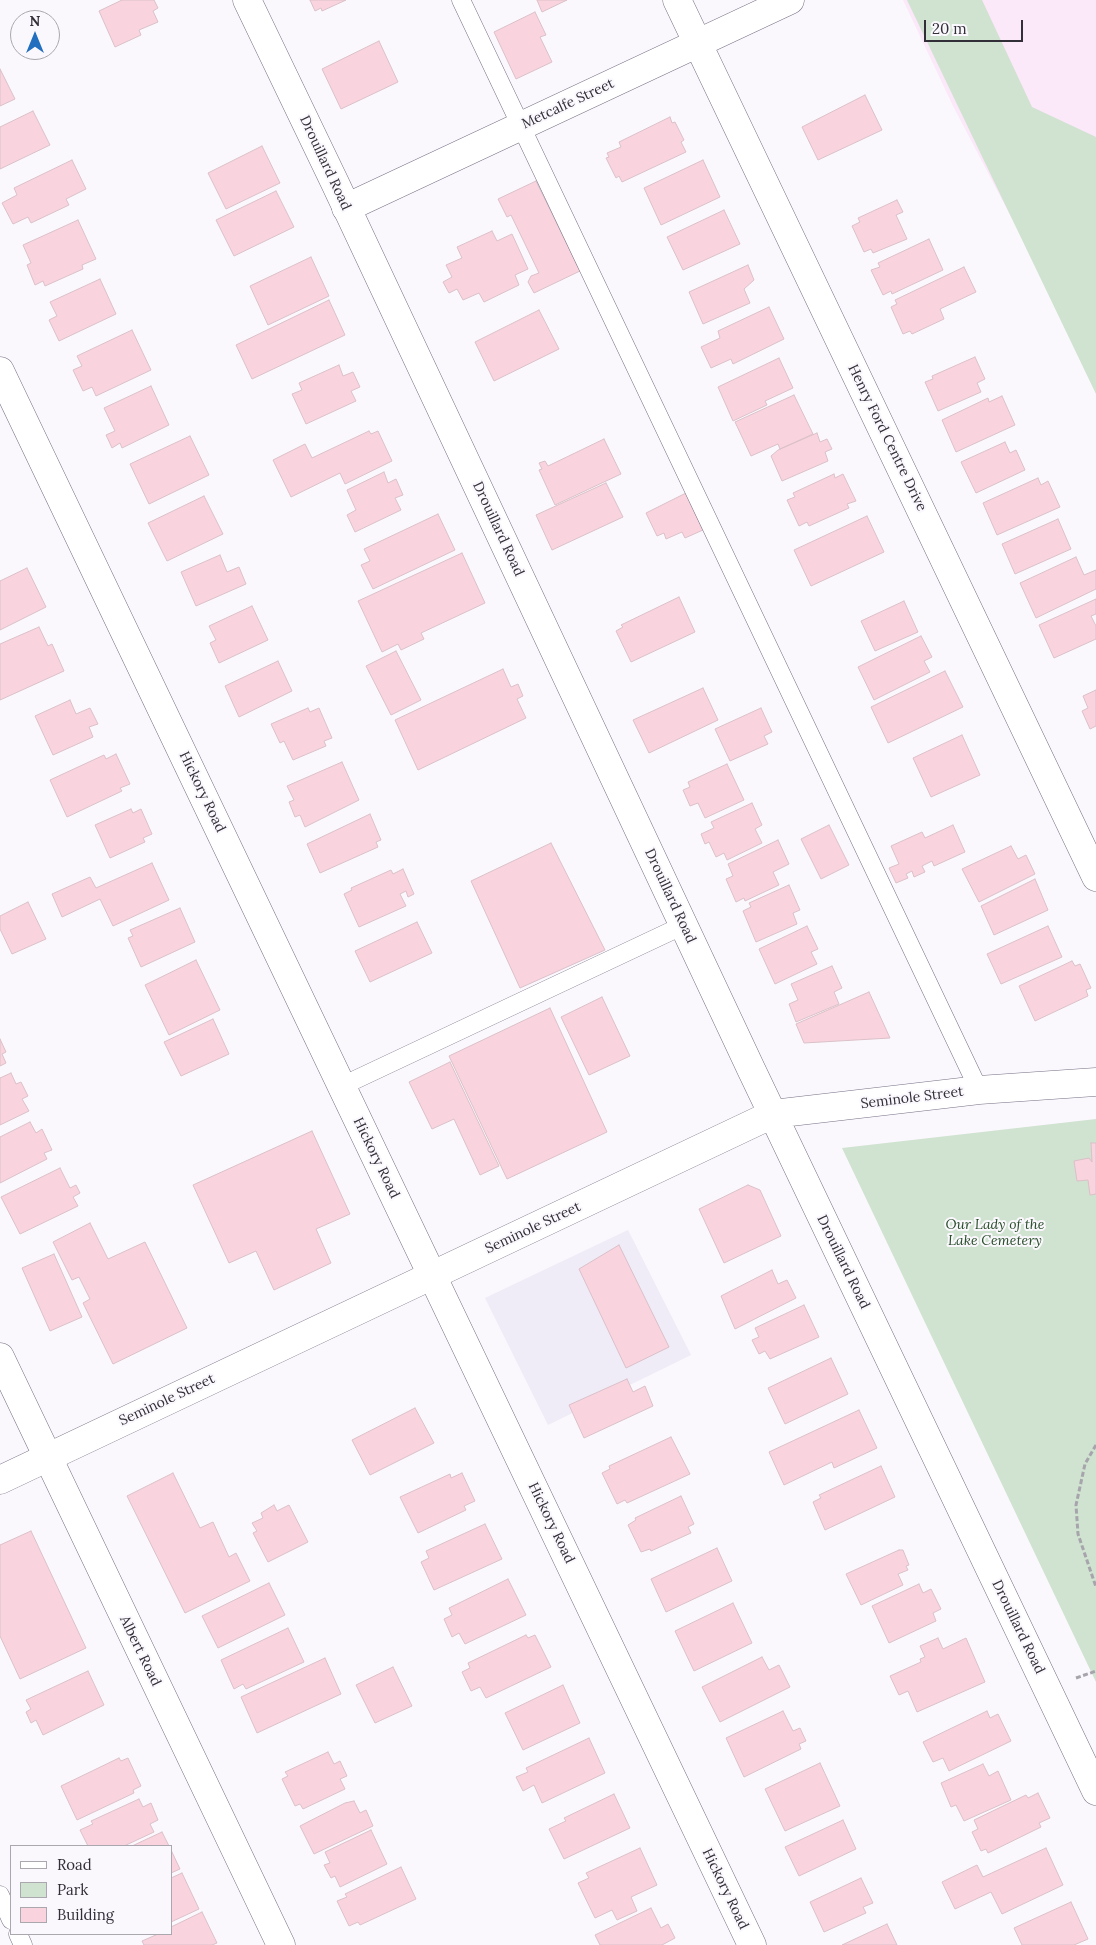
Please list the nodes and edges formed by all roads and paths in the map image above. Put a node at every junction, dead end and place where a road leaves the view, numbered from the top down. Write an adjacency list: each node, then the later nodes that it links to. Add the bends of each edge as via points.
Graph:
1 (247, 0): 7 (street, Drouillard Road)
2 (461, 0): 6 (lane)
3 (677, 0): 5 (street, Henry Ford Centre Drive)
4 (790, 0): 5 (street, Metcalfe Street)
5 (698, 44): 6 (street, Metcalfe Street); 9 (street, Henry Ford Centre Drive)
6 (521, 127): 7 (street, Metcalfe Street); 13 (lane)
7 (346, 208): 10 (street, Drouillard Road)
8 (0, 370): 12 (street, Hickory Road)
9 (1096, 877)
10 (684, 925): 12 (lane); 14 (street, Drouillard Road)
11 (1096, 1082): 13 (street, Seminole Street)
12 (342, 1086): 15 (street, Hickory Road)
13 (978, 1090): 14 (street, Seminole Street)
14 (773, 1114): 15 (street, Seminole Street); 21 (street, Drouillard Road)
15 (432, 1275): 18 (street, Seminole Street); 25 (street, Hickory Road)
16 (0, 1357): 18 (street, Albert Road)
17 (1096, 1445): 20 (path, via 1085,1464 1076,1506 1078,1534)
18 (48, 1457): 19 (street, Seminole Street); 24 (street, Albert Road)
19 (0, 1480)
20 (1096, 1586)
21 (1096, 1790)
22 (0, 1895): 23 (lane)
23 (10, 1918)
24 (281, 1945)
25 (752, 1945)

